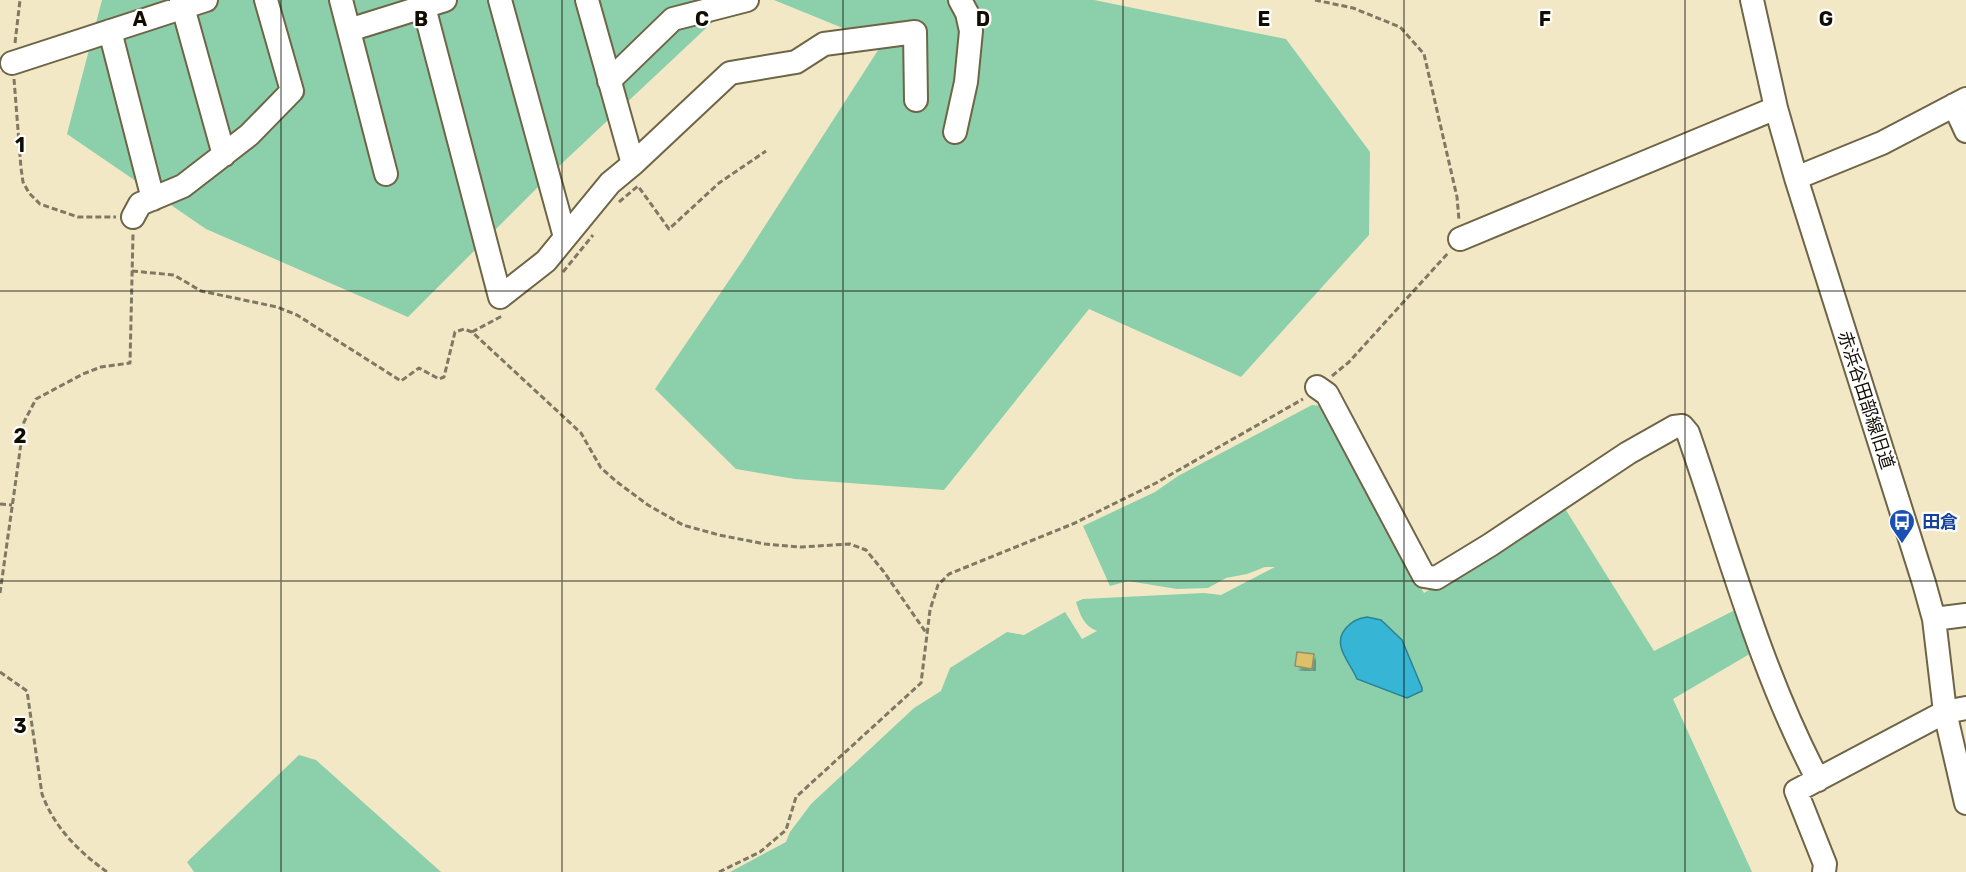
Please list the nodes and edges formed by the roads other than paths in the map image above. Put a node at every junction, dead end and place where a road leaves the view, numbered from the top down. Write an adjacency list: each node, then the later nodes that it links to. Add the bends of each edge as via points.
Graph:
1 (206, 0): 10 (street)
2 (266, 0): 20 (street, via 292,91)
3 (341, 0): 11 (street)
4 (500, 0): 26 (street)
5 (586, 0): 14 (street)
6 (747, 0): 14 (street, via 673,19)
7 (960, 0): 19 (street, via 971,31 966,82)
8 (1752, 0): 17 (street, 赤浜谷田部線旧道)
9 (434, 3): 11 (street); 26 (street, via 500,297 546,261)
10 (182, 4): 12 (street); 20 (street)
11 (349, 30): 22 (street)
12 (110, 31): 13 (street); 24 (street)
13 (12, 63)
14 (609, 81): 21 (street)
15 (916, 100): 21 (street, via 915,32 824,44 796,62 730,73)
16 (1960, 102): 18 (street); 23 (street, via 1882,142)
17 (1776, 108): 23 (street, 赤浜谷田部線旧道); 27 (street)
18 (1966, 131)
19 (955, 132)
20 (224, 155): 24 (street, via 183,186)
21 (633, 164): 26 (street, via 610,183)
22 (386, 174)
23 (1796, 178): 30 (street, 赤浜谷田部線旧道)
24 (153, 199): 25 (street, via 140,204)
25 (133, 217)
26 (565, 237)
27 (1460, 239)
28 (1317, 387): 32 (street, via 1327,394 1424,576 1436,578 1628,453 1682,426 1716,514 1758,644)
29 (1966, 615): 30 (street)
30 (1934, 619): 31 (street, 赤浜谷田部線旧道)
31 (1955, 710): 32 (street); 33 (street, 赤浜谷田部線旧道)
32 (1818, 780): 34 (street, via 1796,791 1825,864)
33 (1966, 802)
34 (1824, 872)

